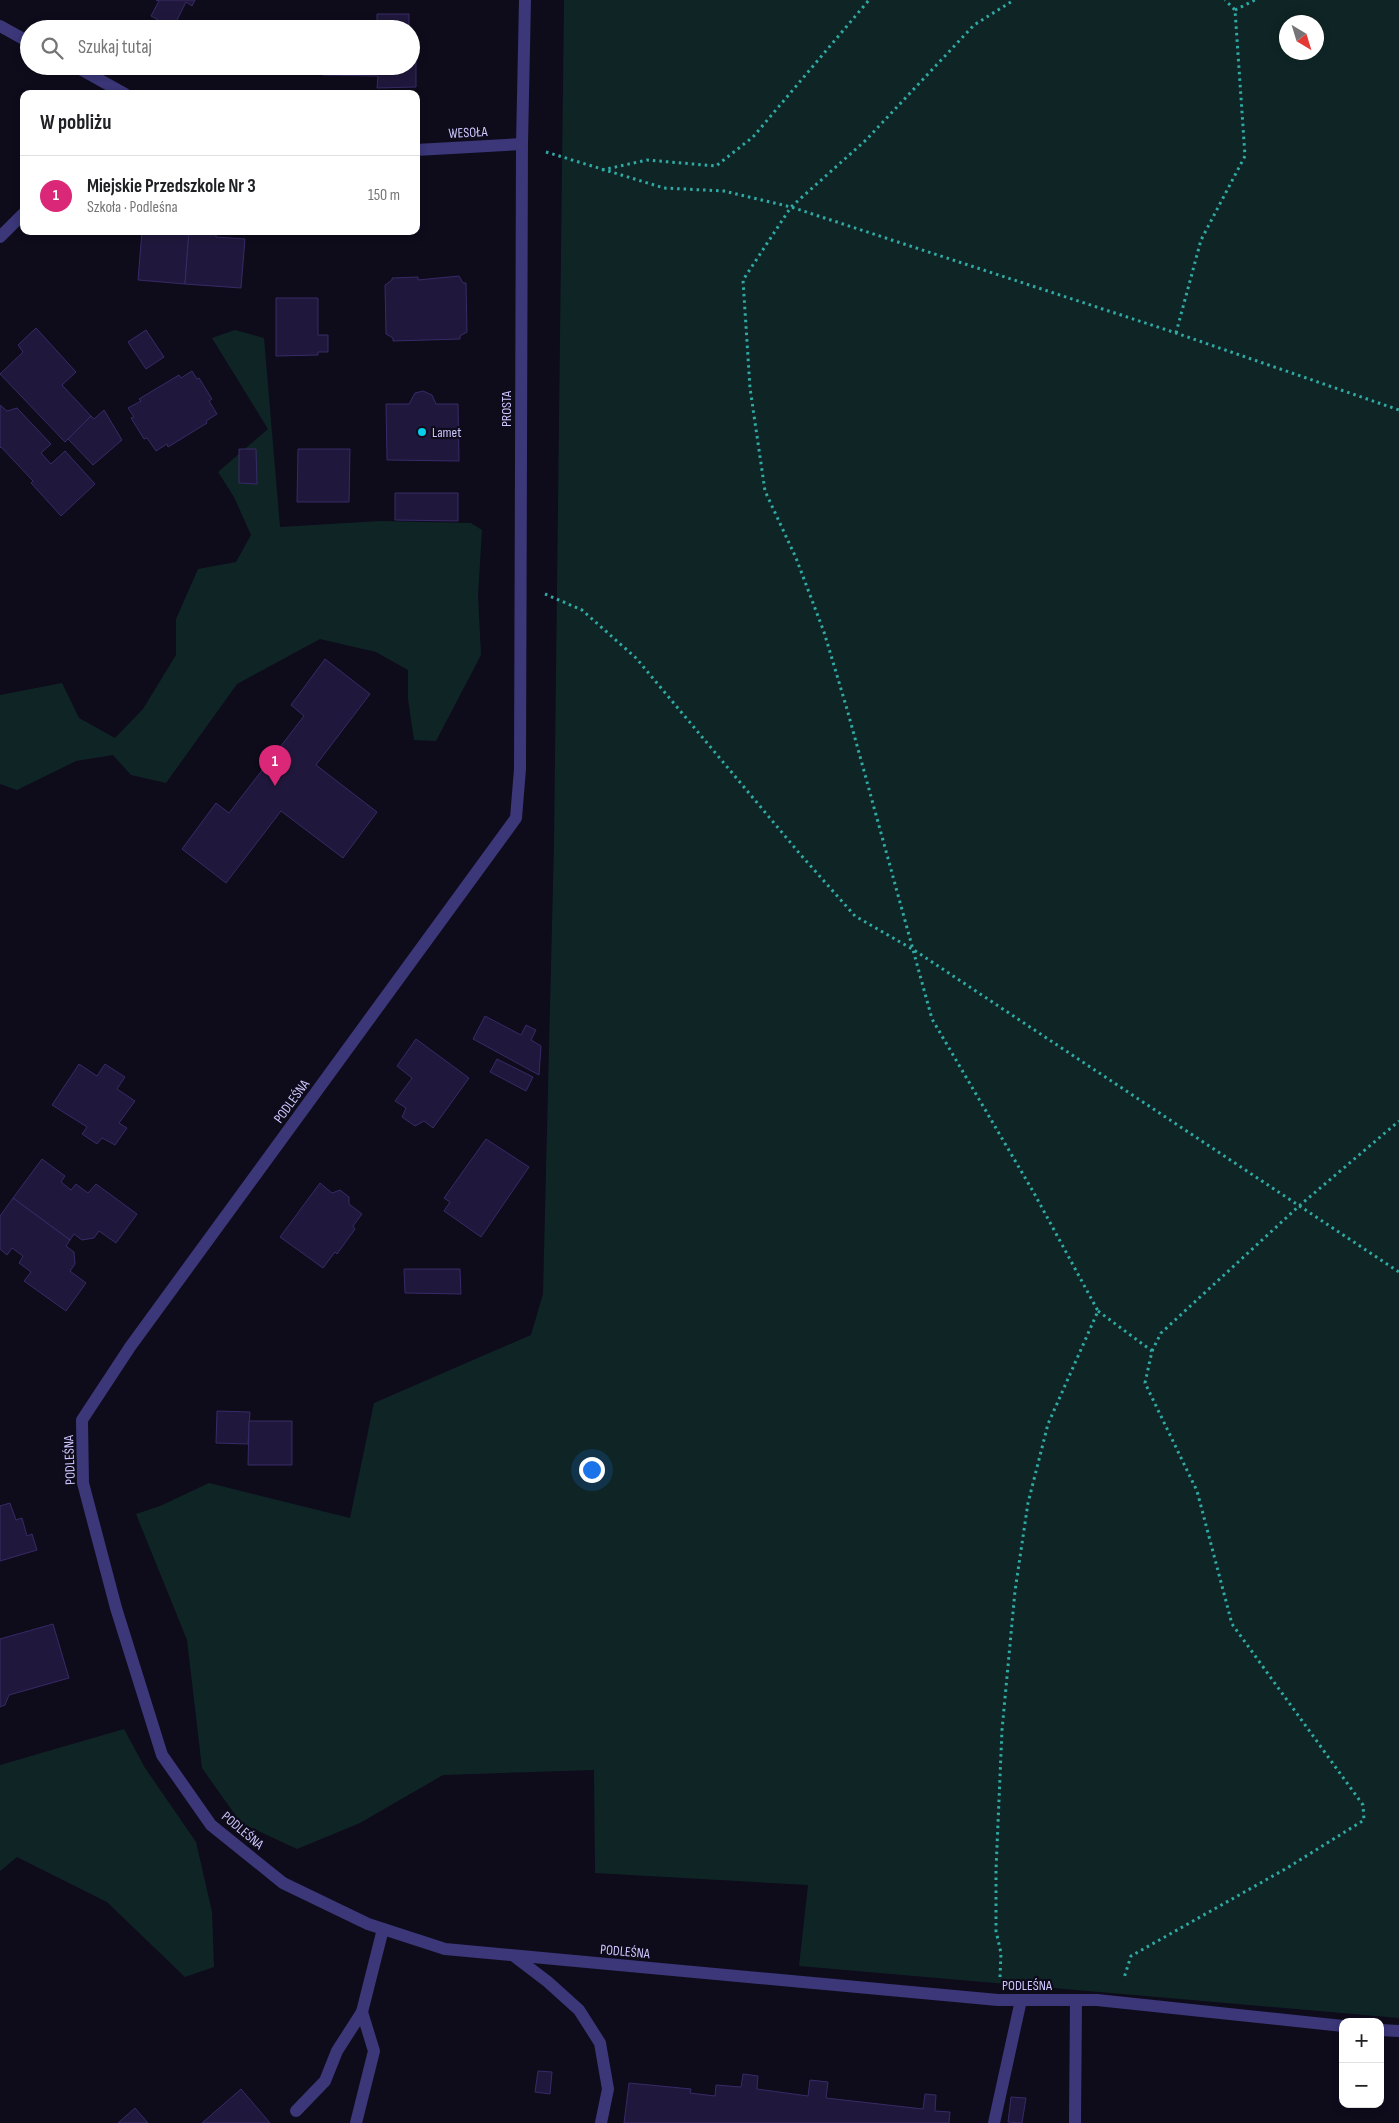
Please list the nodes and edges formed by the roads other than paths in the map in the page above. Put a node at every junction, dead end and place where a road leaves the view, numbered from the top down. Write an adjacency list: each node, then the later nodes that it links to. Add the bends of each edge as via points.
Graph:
1 (525, 0): 6 (street, PROSTA)
2 (0, 26): 3 (street)
3 (20, 37)
4 (91, 75): 5 (street)
5 (118, 90)
6 (522, 144): 7 (street, WESOŁA); 10 (street, PROSTA, via 520,769)
7 (420, 150)
8 (20, 217): 9 (street)
9 (0, 237)
10 (516, 818): 11 (street, PODLEŚNA, via 130,1347 82,1420 83,1483 116,1608 162,1755 211,1825 283,1882)
11 (383, 1929): 12 (street, PODLEŚNA, via 445,1949); 15 (street)
12 (514, 1956): 13 (street, PODLEŚNA); 21 (street, via 579,2010 600,2043 608,2088)
13 (1021, 2000): 14 (street, PODLEŚNA); 22 (street)
14 (1076, 2000): 16 (street, PODLEŚNA); 23 (street)
15 (362, 2012): 19 (street, via 337,2051 325,2081); 20 (street, via 374,2051)
16 (1339, 2026)
17 (1384, 2030): 18 (street)
18 (1399, 2032)
19 (296, 2112)
20 (356, 2123)
21 (601, 2123)
22 (994, 2123)
23 (1075, 2123)

